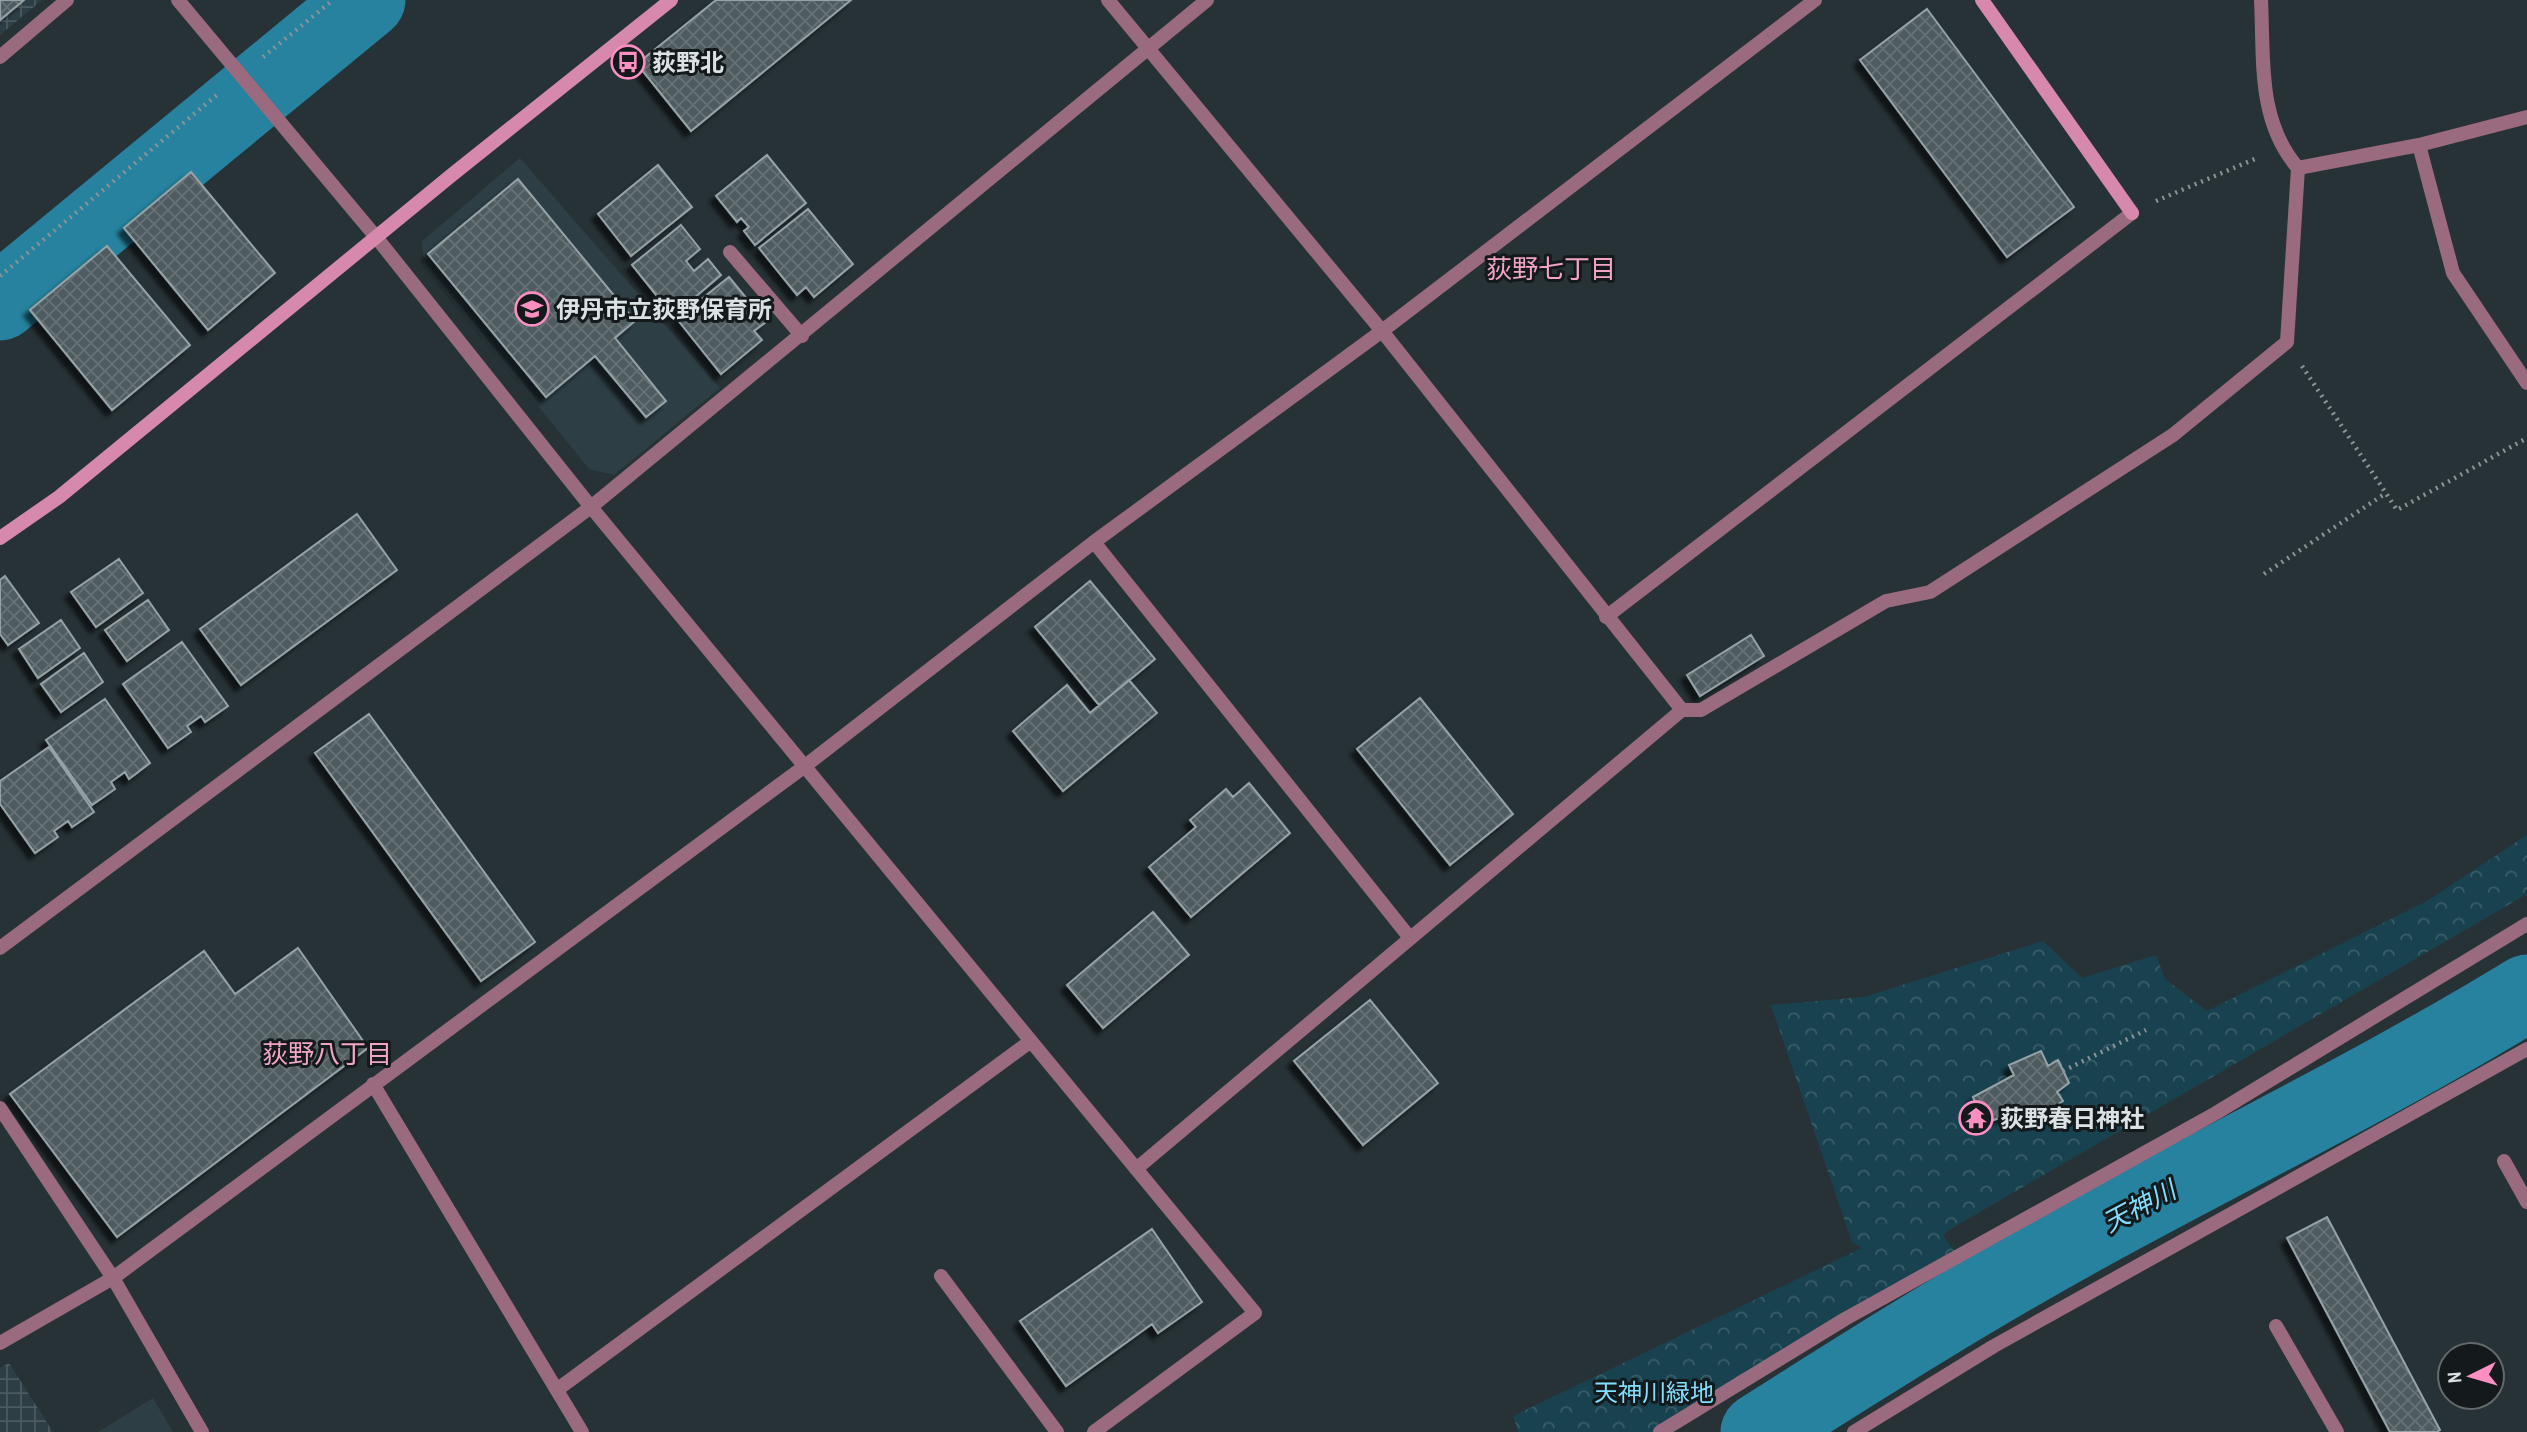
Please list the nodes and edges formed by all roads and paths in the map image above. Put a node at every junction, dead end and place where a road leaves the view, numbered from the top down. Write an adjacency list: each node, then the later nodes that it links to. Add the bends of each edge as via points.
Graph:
1 (67, 0): 11 (street)
2 (178, 0): 12 (street)
3 (333, 0): 12 (path)
4 (671, 0): 18 (street)
5 (1108, 0): 10 (street)
6 (1207, 0): 10 (street)
7 (1815, 0): 21 (street)
8 (1982, 0): 17 (street)
9 (2260, 0): 15 (street, via 2270,123)
10 (1149, 48): 21 (street); 22 (street)
11 (0, 57)
12 (245, 78): 18 (street); 20 (path)
13 (2527, 117): 14 (street)
14 (2419, 145): 16 (street); 24 (street, via 2453,272)
15 (2281, 149): 16 (street); 17 (path)
16 (2298, 168): 23 (street)
17 (2132, 213): 31 (street)
18 (376, 237): 27 (street); 28 (street, via 59,497)
19 (730, 251): 22 (street)
20 (0, 275)
21 (1381, 331): 29 (street); 31 (street)
22 (802, 335): 27 (street)
23 (2287, 342): 26 (path); 32 (street, via 2173,435 1930,592 1886,601 1702,710)
24 (2527, 383)
25 (2527, 438): 26 (path, via 2397,510)
26 (2386, 493): 30 (path)
27 (592, 507): 33 (street); 36 (street)
28 (0, 538)
29 (1094, 542): 33 (street); 35 (street)
30 (2264, 574)
31 (1606, 617): 32 (street)
32 (1682, 710): 35 (street)
33 (805, 766): 38 (street); 41 (street)
34 (2527, 923): 55 (street, via 2216,1113 1845,1319)
35 (1410, 938): 44 (street)
36 (0, 948)
37 (2147, 1030): 40 (path)
38 (1031, 1041): 44 (street); 50 (street)
39 (2527, 1049): 56 (street, via 1994,1346)
40 (2063, 1071)
41 (373, 1084): 47 (street); 50 (street)
42 (0, 1108): 47 (street)
43 (2504, 1161): 45 (street)
44 (1136, 1169): 54 (street, via 1255,1313)
45 (2527, 1202)
46 (941, 1276): 53 (street)
47 (113, 1278): 49 (street); 51 (street)
48 (2276, 1326): 57 (street)
49 (0, 1343)
50 (558, 1389): 52 (street)
51 (202, 1432)
52 (582, 1432)
53 (1057, 1432)
54 (1094, 1432)
55 (1660, 1432)
56 (1854, 1432)
57 (2337, 1432)

